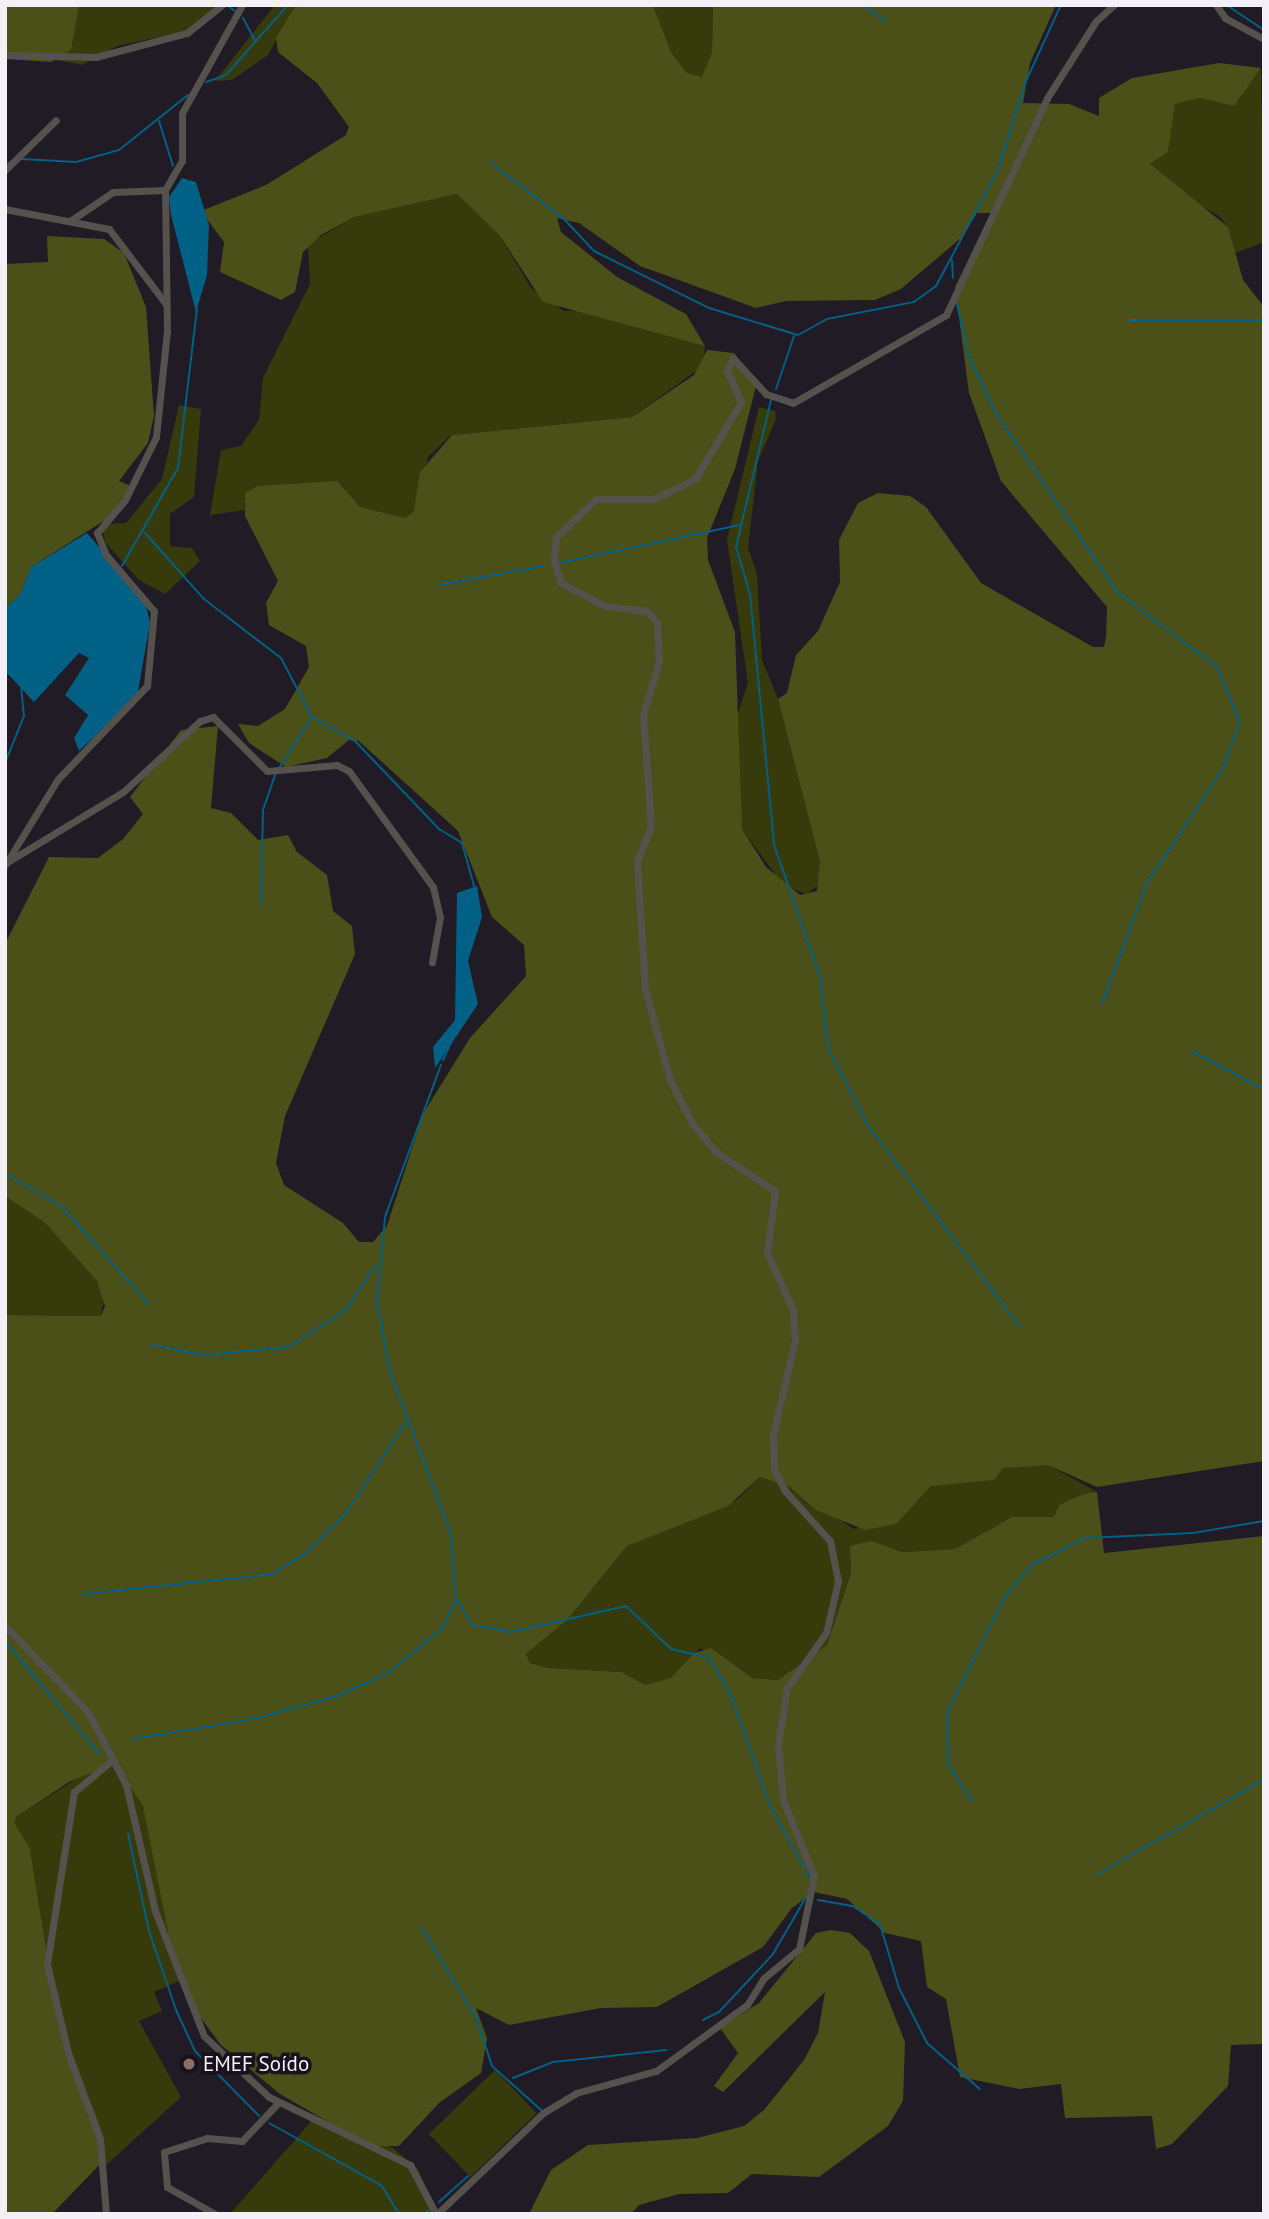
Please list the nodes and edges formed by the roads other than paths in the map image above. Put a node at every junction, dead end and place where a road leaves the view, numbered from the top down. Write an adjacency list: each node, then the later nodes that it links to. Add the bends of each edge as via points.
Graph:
1 (222, 5): 6 (street, via 183,35 89,58)
2 (242, 5): 9 (street, via 182,113 182,162)
3 (1114, 5): 20 (street, via 1096,21 1047,98 994,218 964,264 946,315 793,403 774,399 744,363 730,359 727,370 740,402 695,479 654,499 596,499 556,537 554,561 561,583 605,606 647,611 657,623 659,661 643,715 651,827 637,861 645,989 670,1080 693,1125 716,1152 775,1191 767,1253 793,1310 795,1340 773,1435 774,1469 785,1491 830,1541 838,1581 826,1633 787,1688 778,1744 783,1800 814,1876 799,1949 764,1978 747,2005 656,2071 576,2094 543,2113)
4 (1215, 6): 5 (street)
5 (1264, 39)
6 (5, 55)
7 (57, 120): 8 (street)
8 (5, 170)
9 (165, 190): 11 (street, via 113,192); 12 (street)
10 (7, 212): 11 (street)
11 (70, 221): 12 (street, via 109,229)
12 (167, 305): 13 (street, via 156,437 125,500 97,533 106,555 154,611 147,686 58,779)
13 (7, 863): 14 (street, via 123,792 200,721 213,717 267,771 337,765 349,771 437,897)
14 (432, 962)
15 (5, 1626): 16 (street, via 88,1712)
16 (111, 1761): 17 (street, via 132,1798 155,1911 194,2019 225,2061); 18 (street, via 74,1792 47,1964 68,2053 98,2130)
17 (278, 2103): 19 (street, via 242,2141 208,2138 164,2152 167,2187); 20 (street, via 403,2160 422,2179)
18 (106, 2214)
19 (215, 2214)
20 (436, 2214)

